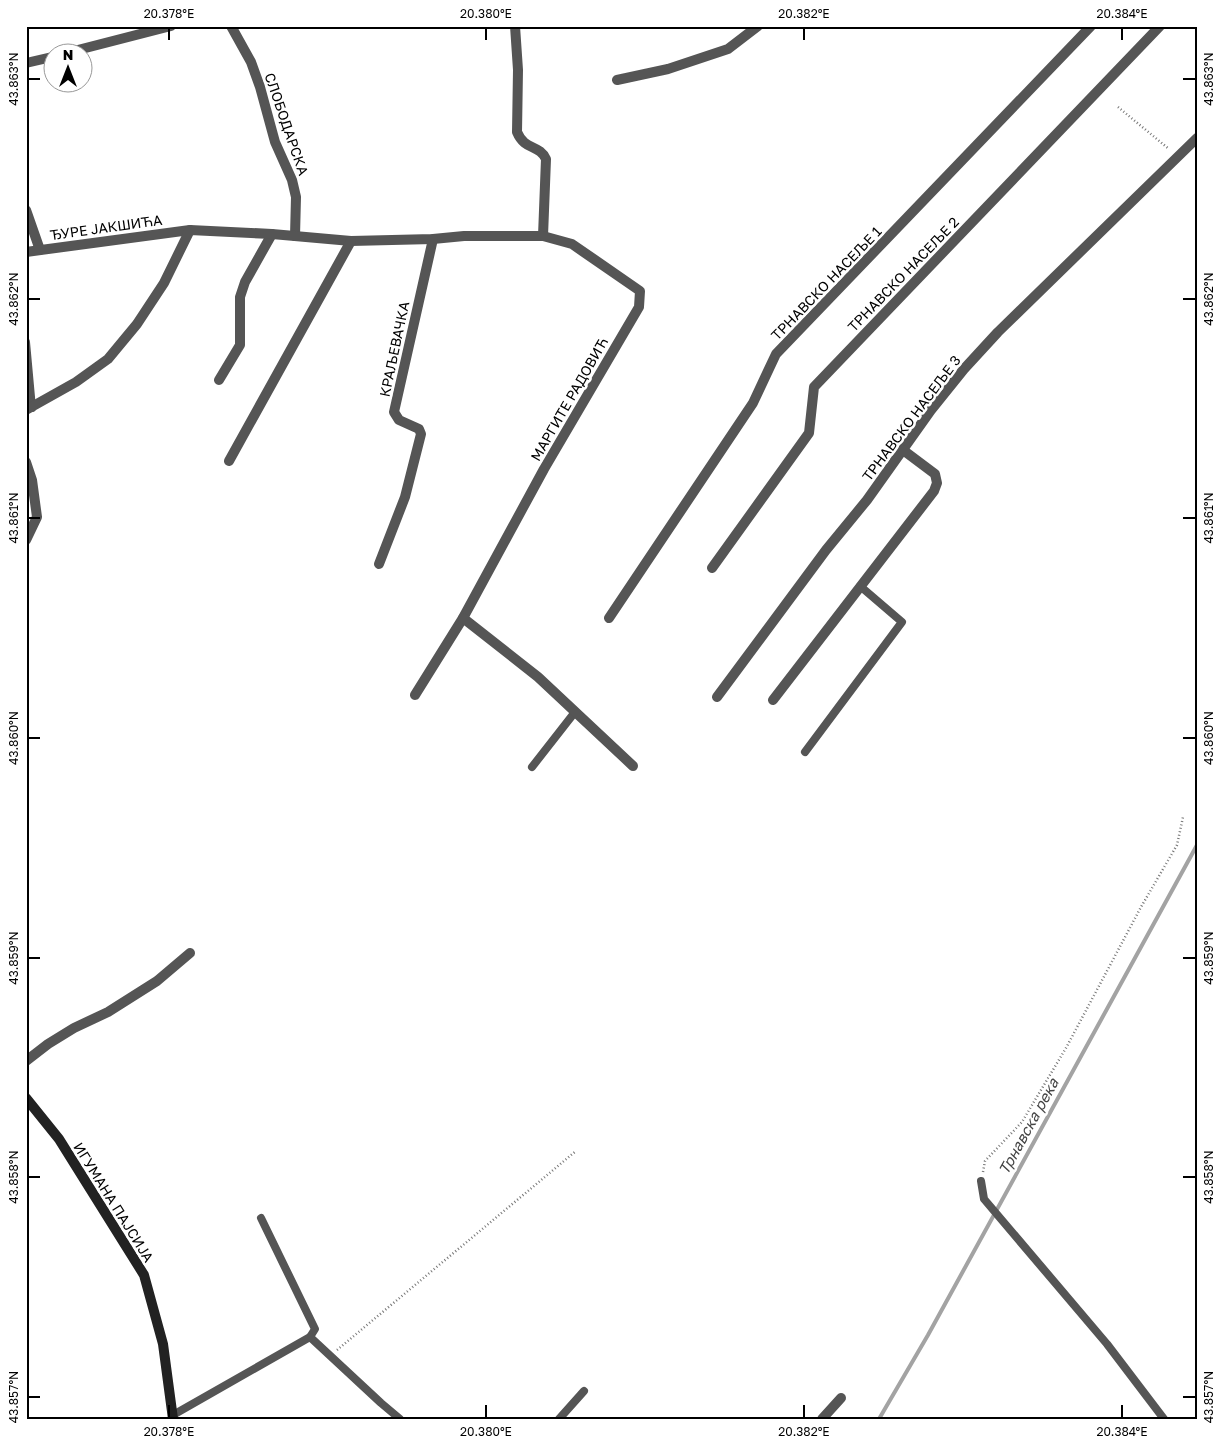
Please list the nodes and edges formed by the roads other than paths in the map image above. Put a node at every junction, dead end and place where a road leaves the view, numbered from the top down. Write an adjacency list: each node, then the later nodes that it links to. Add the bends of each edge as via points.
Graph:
1 (171, 26): 7 (street)
2 (231, 26): 15 (street, СЛОБОДАРСКА, via 251,62 275,142 292,180 296,197)
3 (516, 26): 16 (street, via 517,132 526,145 541,152 546,159)
4 (758, 26): 10 (street, via 728,49 668,70)
5 (1091, 26): 32 (street, ТРНАВСКО НАСЕЉЕ 1, via 776,354 753,404)
6 (1160, 26): 29 (street, ТРНАВСКО НАСЕЉЕ 2, via 814,387 810,433)
7 (92, 46)
8 (42, 59): 9 (street)
9 (26, 63)
10 (617, 80)
11 (1197, 138): 24 (street, ТРНАВСКО НАСЕЉЕ 3, via 998,332 931,410)
12 (26, 210): 19 (street)
13 (190, 230): 14 (street, МАРГИТЕ РАДОВИЋ); 19 (street, ЂУРЕ ЈАКШИЋА); 23 (street, via 164,283 137,324 108,359)
14 (272, 234): 15 (street, МАРГИТЕ РАДОВИЋ); 22 (street, via 240,297 240,345)
15 (295, 236): 18 (street, МАРГИТЕ РАДОВИЋ)
16 (543, 236): 17 (street, МАРГИТЕ РАДОВИЋ, via 464,236); 31 (street, МАРГИТЕ РАДОВИЋ, via 572,244 640,291 639,307 544,469)
17 (433, 240): 18 (street, МАРГИТЕ РАДОВИЋ); 28 (street, КРАЉЕВАЧКА, via 394,412 399,420 419,429 422,434 406,497)
18 (351, 241): 25 (street)
19 (40, 250): 20 (street, ЂУРЕ ЈАКШИЋА)
20 (26, 252)
21 (26, 342): 23 (lane)
22 (219, 380)
23 (29, 409)
24 (903, 450): 30 (street, via 934,474 937,483); 34 (street, ТРНАВСКО НАСЕЉЕ 3)
25 (229, 461)
26 (26, 462): 27 (street, via 32,480 36,517)
27 (26, 540)
28 (379, 564)
29 (712, 568)
30 (860, 586): 35 (street); 37 (lane, via 902,622)
31 (463, 618): 33 (street, МАРГИТЕ РАДОВИЋ); 36 (street, via 538,677)
32 (609, 618)
33 (414, 695)
34 (717, 697)
35 (773, 700)
36 (575, 712): 38 (street); 39 (lane)
37 (805, 752)
38 (634, 766)
39 (532, 767)
40 (190, 953): 41 (street, via 157,982 74,1028)
41 (26, 1061)
42 (26, 1098): 48 (street, ИГУМАНА ПАЈСИЈА, via 59,1139 144,1275 163,1344)
43 (981, 1181): 52 (lane, via 984,1200 1107,1344)
44 (261, 1218): 45 (lane, via 315,1329)
45 (310, 1337): 48 (lane); 49 (lane)
46 (584, 1391): 50 (lane)
47 (841, 1398): 51 (street)
48 (173, 1417)
49 (400, 1419)
50 (559, 1419)
51 (822, 1419)
52 (1164, 1419)

